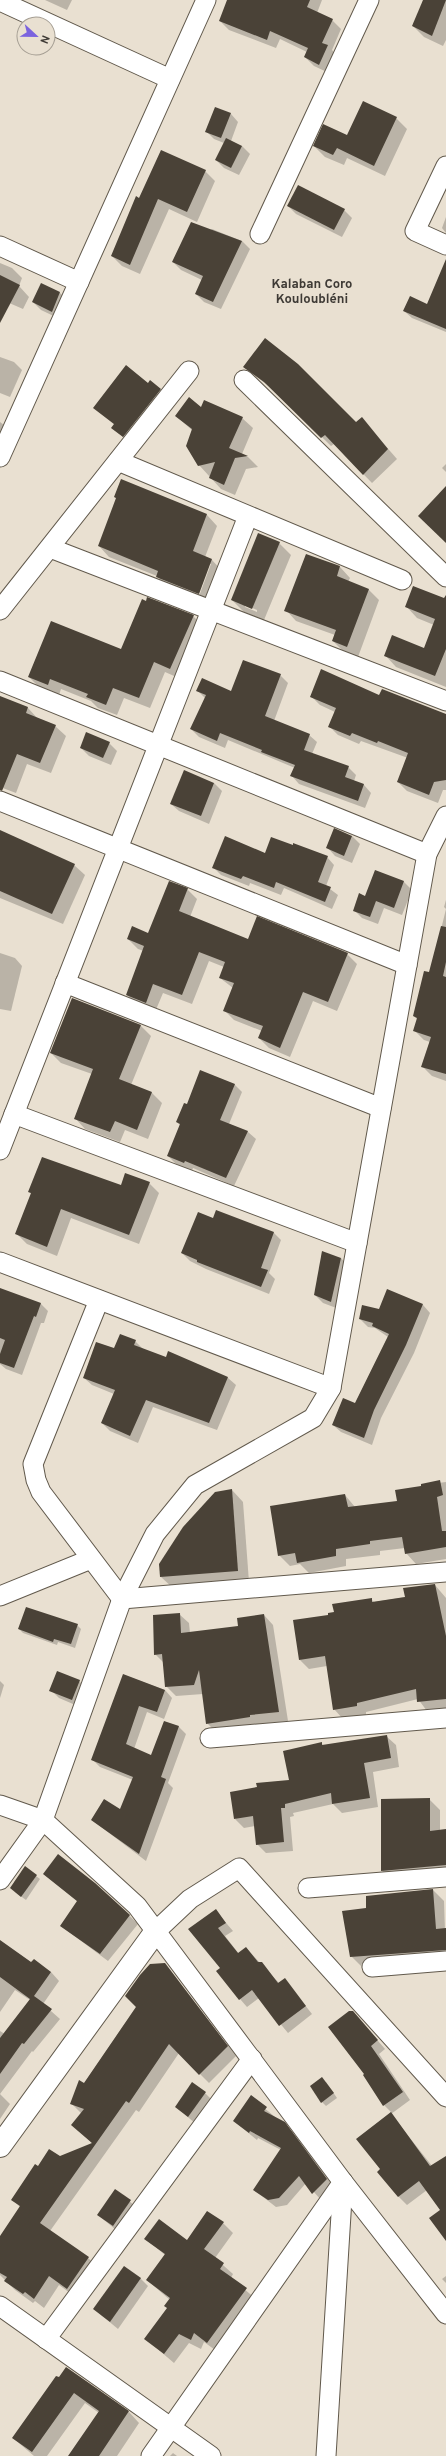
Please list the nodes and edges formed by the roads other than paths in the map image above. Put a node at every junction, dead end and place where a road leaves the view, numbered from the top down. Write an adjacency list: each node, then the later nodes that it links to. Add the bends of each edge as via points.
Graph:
1 (206, 0): 4 (street)
2 (369, 0): 6 (street)
3 (8, 3): 4 (street)
4 (170, 78): 9 (street)
5 (446, 166): 7 (street, via 415,231)
6 (260, 234)
7 (446, 245)
8 (0, 246): 9 (street)
9 (79, 282): 12 (street)
10 (190, 371): 13 (street)
11 (244, 380): 16 (street)
12 (0, 457)
13 (118, 461): 14 (street); 15 (street)
14 (248, 516): 17 (street); 19 (street)
15 (50, 548): 18 (street); 19 (street)
16 (446, 577)
17 (402, 580)
18 (0, 610)
19 (211, 610): 21 (street); 22 (street)
20 (0, 681): 22 (street)
21 (446, 701)
22 (158, 745): 25 (street); 26 (street)
23 (0, 801): 25 (street)
24 (446, 816): 26 (street)
25 (118, 849): 27 (street); 28 (street)
26 (427, 854): 27 (street)
27 (407, 965): 29 (street)
28 (65, 983): 29 (street); 30 (street)
29 (381, 1108): 32 (street)
30 (14, 1114): 31 (street); 32 (street)
31 (0, 1150)
32 (357, 1243): 35 (street)
33 (0, 1262): 34 (street)
34 (99, 1300): 35 (street); 36 (street, via 33,1464 41,1492)
35 (331, 1388): 39 (street, via 313,1418 195,1485 155,1534)
36 (91, 1559): 38 (street); 39 (street)
37 (446, 1572): 39 (street)
38 (0, 1596)
39 (122, 1599): 43 (street)
40 (446, 1718): 41 (street)
41 (210, 1738)
42 (0, 1805): 43 (street)
43 (43, 1820): 45 (street); 47 (street, via 137,1906)
44 (446, 1877): 46 (street)
45 (0, 1880)
46 (308, 1888)
47 (156, 1931): 50 (street); 51 (street, via 190,1899 239,1868); 52 (street)
48 (446, 1961): 49 (street)
49 (372, 1968)
50 (252, 2059): 53 (street); 56 (street)
51 (446, 2097)
52 (0, 2146)
53 (343, 2182): 55 (street); 57 (street); 60 (street)
54 (0, 2306): 56 (street)
55 (446, 2314)
56 (46, 2339): 57 (street)
57 (171, 2428): 58 (street); 59 (street)
58 (151, 2456)
59 (211, 2456)
60 (326, 2456)

